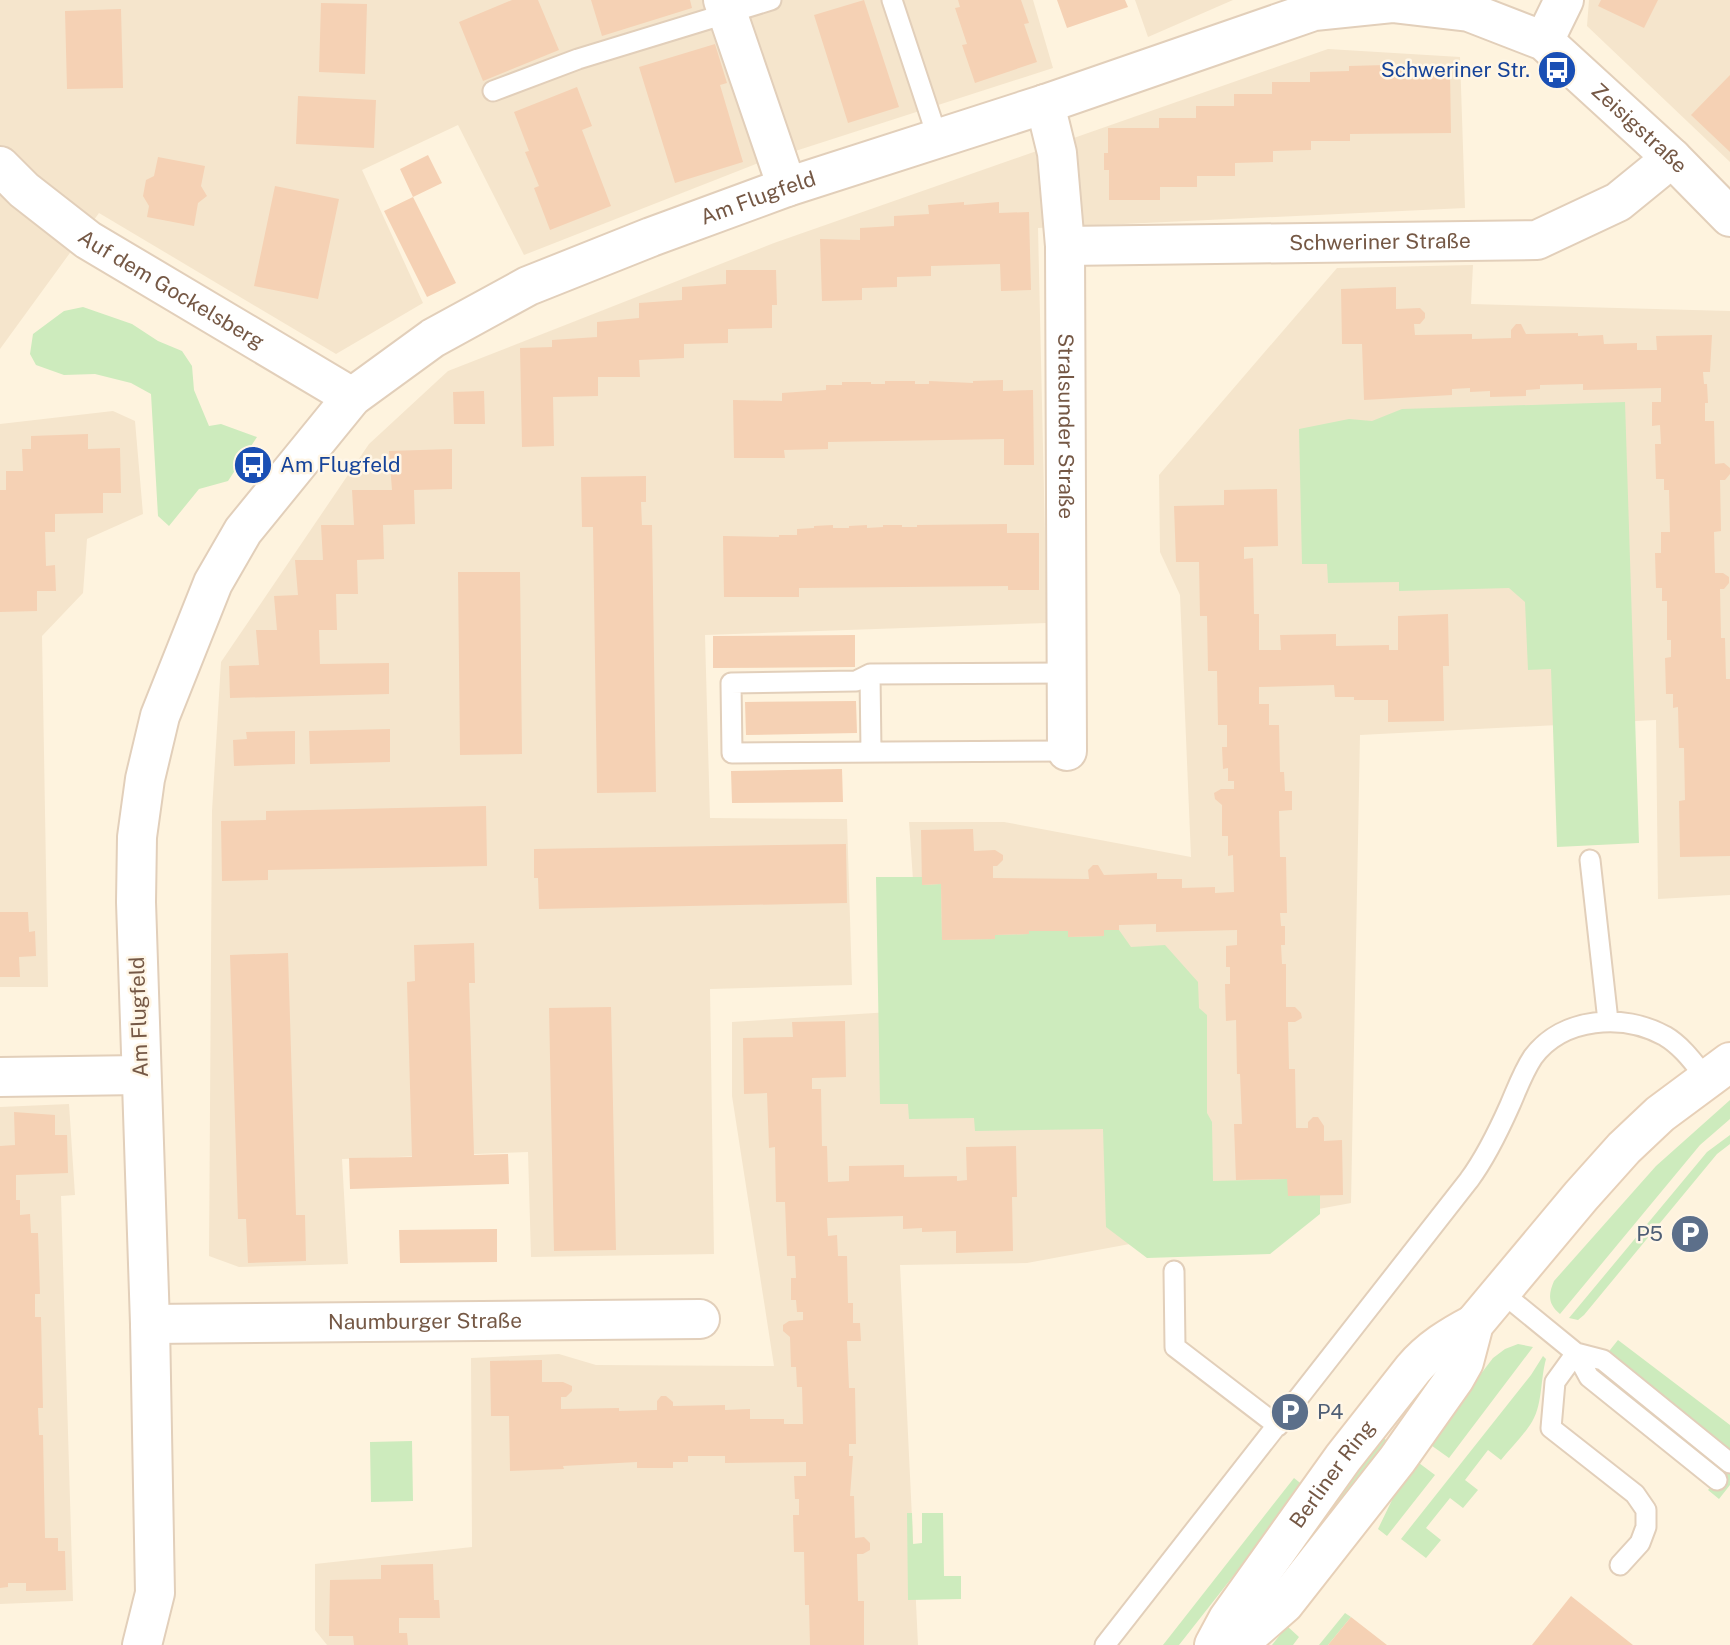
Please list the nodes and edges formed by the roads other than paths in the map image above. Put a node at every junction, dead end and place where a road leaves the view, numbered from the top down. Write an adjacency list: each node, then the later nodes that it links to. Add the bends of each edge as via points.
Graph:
1 (771, 0): 5 (lane)
2 (892, 0): 9 (lane)
3 (1564, 0): 6 (street)
4 (1313, 5): 6 (street, Zeisigstraße, via 1392,2 1469,12); 8 (street, Am Flugfeld)
5 (725, 7): 7 (lane); 12 (street)
6 (1544, 41): 10 (street, Zeisigstraße)
7 (493, 91)
8 (1045, 104): 9 (street, Am Flugfeld); 14 (street, Stralsunder Straße, via 1058,153)
9 (938, 139): 12 (street, Am Flugfeld)
10 (1672, 158): 13 (street, Zeisigstraße); 14 (street, Schweriner Straße, via 1618,202 1537,240)
11 (0, 166): 15 (street, Auf dem Gockelsberg, via 88,240)
12 (787, 187): 15 (street, Am Flugfeld, via 528,286 433,338)
13 (1730, 217)
14 (1065, 246): 16 (street, Stralsunder Straße)
15 (352, 397): 23 (street, Am Flugfeld, via 243,531 213,583 160,716 137,837)
16 (1066, 673): 17 (lane); 18 (street, Stralsunder Straße)
17 (870, 674): 19 (lane); 19 (lane, via 856,681 731,682 732,753)
18 (1066, 751): 19 (lane)
19 (871, 752)
20 (1590, 860): 21 (lane)
21 (1608, 1021): 22 (lane, via 1664,1036 1691,1058); 31 (lane, via 1563,1032 1535,1054 1476,1171)
22 (1718, 1070): 26 (street, Berliner Ring, via 1624,1148)
23 (141, 1075): 24 (street); 28 (street, Am Flugfeld)
24 (0, 1077)
25 (1174, 1271): 31 (lane, via 1175,1347)
26 (1500, 1292): 29 (street, Berliner Ring); 30 (lane)
27 (700, 1319): 28 (street, Naumburger Straße)
28 (150, 1324): 35 (street, Am Flugfeld, via 155,1593)
29 (1474, 1324): 37 (street, Berliner Ring, via 1442,1342 1413,1369 1343,1458); 38 (street, Berliner Ring, via 1455,1378 1397,1460 1284,1604)
30 (1576, 1353): 32 (lane, via 1603,1360); 33 (lane, via 1589,1377); 34 (lane, via 1555,1382 1551,1428 1635,1494 1646,1510 1640,1543)
31 (1278, 1426): 36 (lane)
32 (1730, 1463)
33 (1717, 1480)
34 (1620, 1565)
35 (142, 1645)
36 (1105, 1645)
37 (1214, 1645)
38 (1237, 1645)

